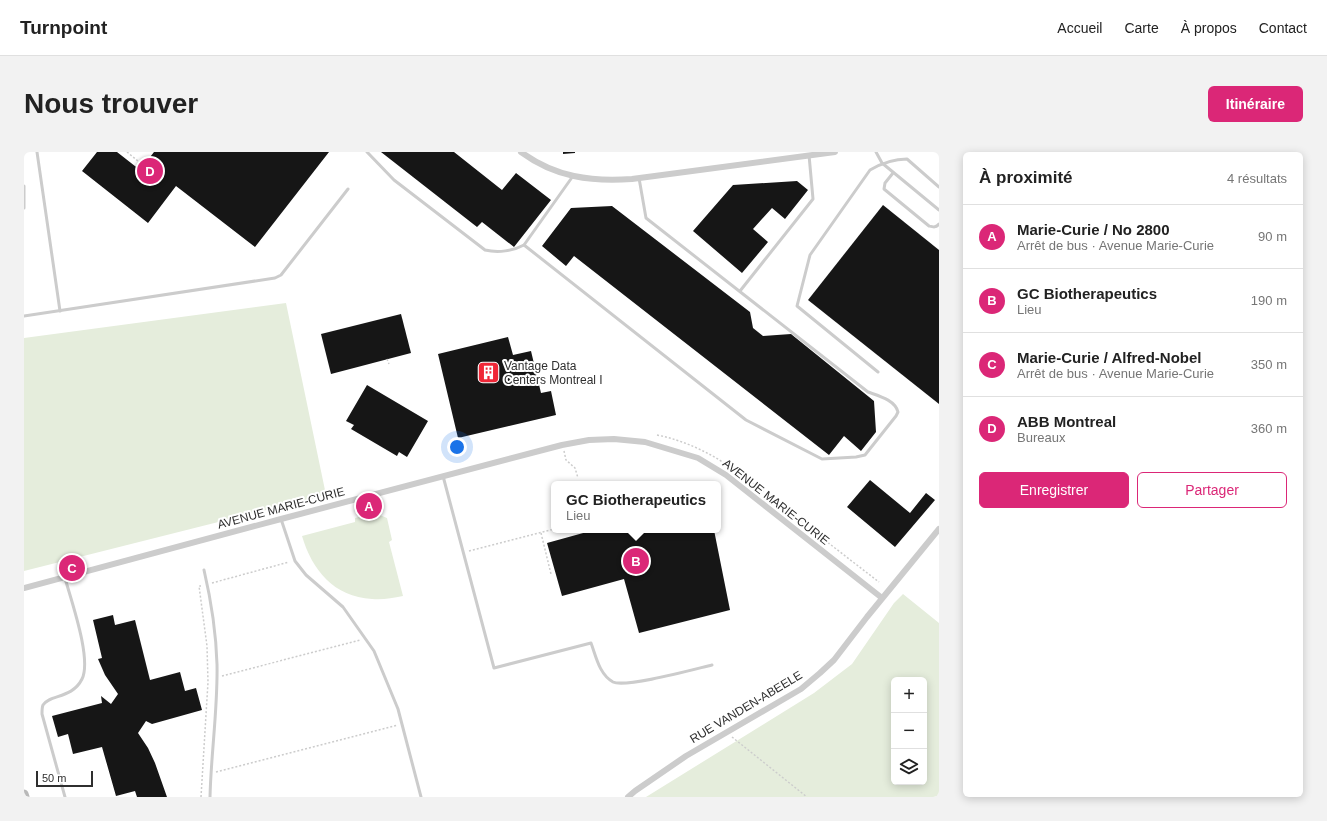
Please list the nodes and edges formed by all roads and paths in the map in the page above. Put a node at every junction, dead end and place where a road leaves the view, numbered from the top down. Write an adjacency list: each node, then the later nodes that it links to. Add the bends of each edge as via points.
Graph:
1 (38, 152): 21 (lane)
2 (127, 152): 9 (path)
3 (367, 152): 19 (lane, via 394,180 485,250 493,252 517,249)
4 (520, 152): 11 (street, via 546,167)
5 (834, 152): 7 (street)
6 (876, 152): 8 (lane)
7 (809, 155): 12 (street); 20 (lane, via 813,199)
8 (882, 163): 10 (lane); 14 (lane, via 907,159); 25 (lane, via 870,170 810,255 797,306)
9 (144, 166)
10 (893, 173): 17 (lane); 18 (lane, via 884,188 929,226)
11 (573, 176): 12 (street, via 603,180); 19 (lane)
12 (639, 178): 20 (lane, via 646,218)
13 (24, 186): 16 (lane)
14 (939, 187)
15 (348, 189): 21 (lane, via 281,275 275,278)
16 (24, 208)
17 (939, 210)
18 (939, 224)
19 (524, 245): 20 (lane, via 746,420 822,459 864,455 896,416 897,408 884,398 868,392)
20 (740, 291)
21 (60, 311): 22 (lane)
22 (24, 316)
23 (387, 359): 24 (path)
24 (388, 364)
25 (878, 372)
26 (657, 435): 39 (path, via 679,440 717,457)
27 (562, 445): 28 (street, AVENUE MARIE-CURIE); 29 (path, via 566,460 575,468); 44 (street, AVENUE MARIE-CURIE, via 614,439 646,442 698,458 726,475)
28 (443, 476): 30 (street, AVENUE MARIE-CURIE); 34 (lane)
29 (578, 478)
30 (281, 519): 35 (lane); 38 (street, AVENUE MARIE-CURIE)
31 (939, 529): 44 (street, RUE VANDEN-ABEELE)
32 (551, 530): 33 (path)
33 (541, 533): 34 (path); 37 (path)
34 (463, 552): 46 (lane, via 494,668 591,643 600,668 614,682 632,683)
35 (295, 561): 40 (path); 45 (lane, via 306,575 343,607)
36 (204, 570): 47 (lane, via 213,620)
37 (551, 574)
38 (65, 576): 41 (street, AVENUE MARIE-CURIE); 43 (street, AVENUE MARIE-CURIE); 51 (lane, via 86,669 76,688 48,700 43,706 42,714)
39 (879, 582)
40 (211, 583)
41 (24, 585)
42 (202, 585): 52 (path, via 199,586 207,646 208,682)
43 (24, 588)
44 (882, 598): 49 (street, RUE VANDEN-ABEELE, via 834,660 820,673 801,689)
45 (366, 638): 47 (path); 48 (lane, via 383,670)
46 (712, 665)
47 (217, 678): 50 (lane)
48 (402, 724): 50 (path); 54 (lane)
49 (726, 733): 55 (street, RUE VANDEN-ABEELE, via 686,756); 56 (path)
50 (210, 774): 53 (lane)
51 (65, 797)
52 (201, 797)
53 (210, 797)
54 (421, 797)
55 (628, 797)
56 (807, 797)

